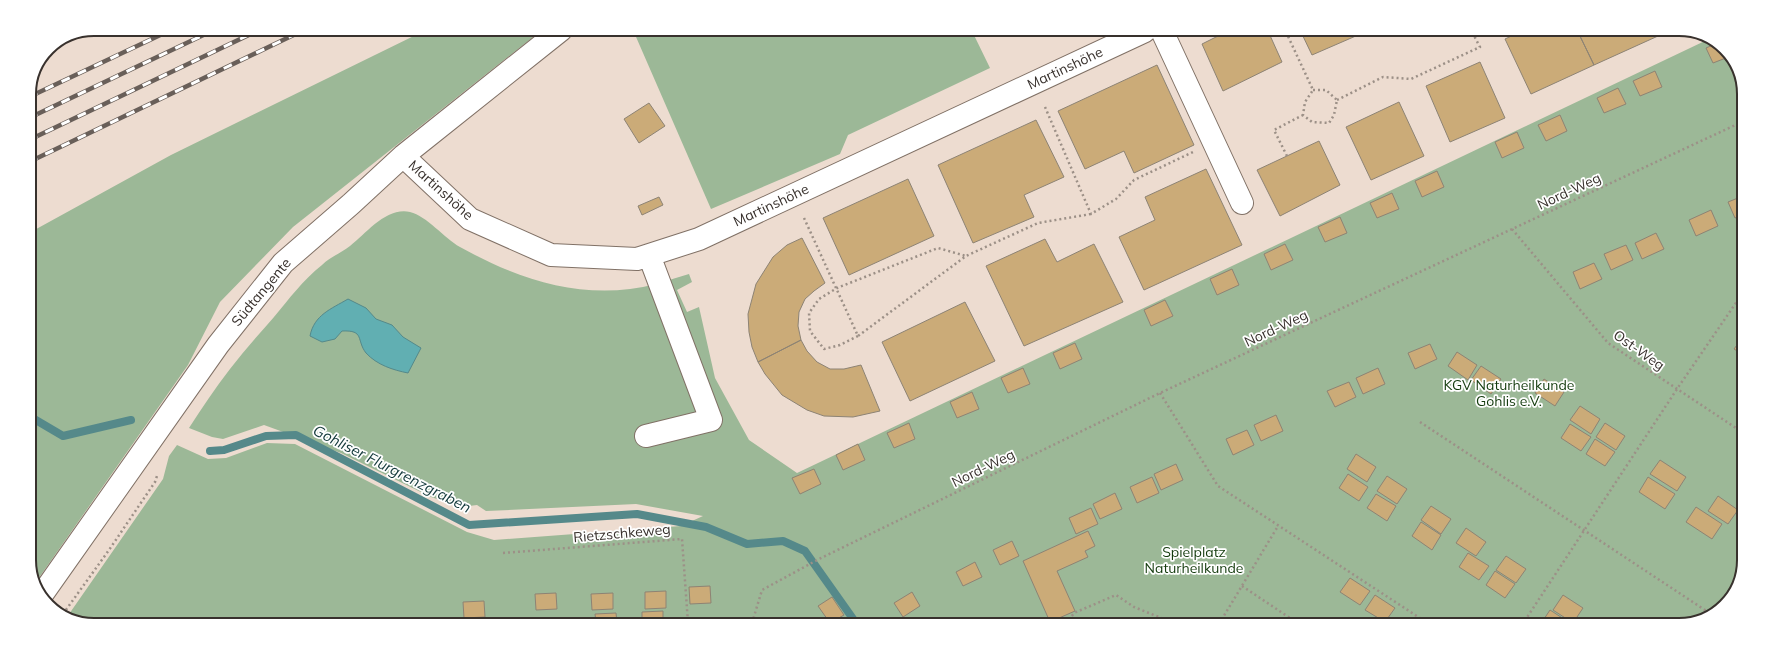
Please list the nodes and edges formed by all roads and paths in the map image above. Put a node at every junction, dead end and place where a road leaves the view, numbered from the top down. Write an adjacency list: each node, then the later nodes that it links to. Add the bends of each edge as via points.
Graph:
1 (553, 36): 12 (street, Südtangente)
2 (1134, 36): 18 (street, Martinshöhe, via 699,239)
3 (1164, 36): 11 (street)
4 (1288, 36): 6 (path)
5 (1474, 36): 7 (path, via 1480,47 1412,79 1383,77)
6 (1313, 90): 7 (path, via 1326,90); 9 (path, via 1305,102)
7 (1337, 100): 9 (path, via 1334,115 1329,123 1312,122)
8 (1045, 108): 15 (path)
9 (1303, 115): 13 (path, via 1274,130)
10 (1737, 124): 17 (path, Nord-Weg)
11 (1214, 143): 14 (street); 15 (path, via 1134,180 1116,199)
12 (403, 156): 18 (street, Martinshöhe, via 470,219 551,255 637,259); 33 (street, Südtangente, via 283,263 218,345)
13 (1287, 156)
14 (1242, 203)
15 (1091, 214): 19 (path, via 1038,223)
16 (804, 218): 20 (path)
17 (1512, 229): 23 (path, Ost-Weg, via 1608,343); 24 (path, Nord-Weg)
18 (649, 255): 27 (street, via 711,420)
19 (966, 256): 20 (path, via 938,248); 22 (path)
20 (837, 288): 22 (path); 22 (path, via 820,299 809,314 810,331 824,349)
21 (1737, 301): 23 (path)
22 (858, 336)
23 (1677, 389): 26 (path, Ost-Weg); 30 (path)
24 (1160, 393): 29 (path, via 1218,486); 37 (path, Nord-Weg, via 819,559 762,590)
25 (1420, 422): 30 (path)
26 (1737, 429)
27 (646, 436)
28 (159, 470): 34 (path, via 155,482)
29 (1278, 526): 32 (path); 42 (path)
30 (1585, 529): 35 (path); 43 (path)
31 (503, 553): 36 (path, Rietzschkeweg, via 682,539)
32 (1242, 586): 40 (path); 41 (path)
33 (45, 590)
34 (66, 610)
35 (1707, 611)
36 (688, 618)
37 (754, 618)
38 (1070, 618): 39 (path, via 1074,613 1116,595 1134,607)
39 (1161, 618)
40 (1223, 618)
41 (1291, 618)
42 (1419, 618)
43 (1527, 618)

